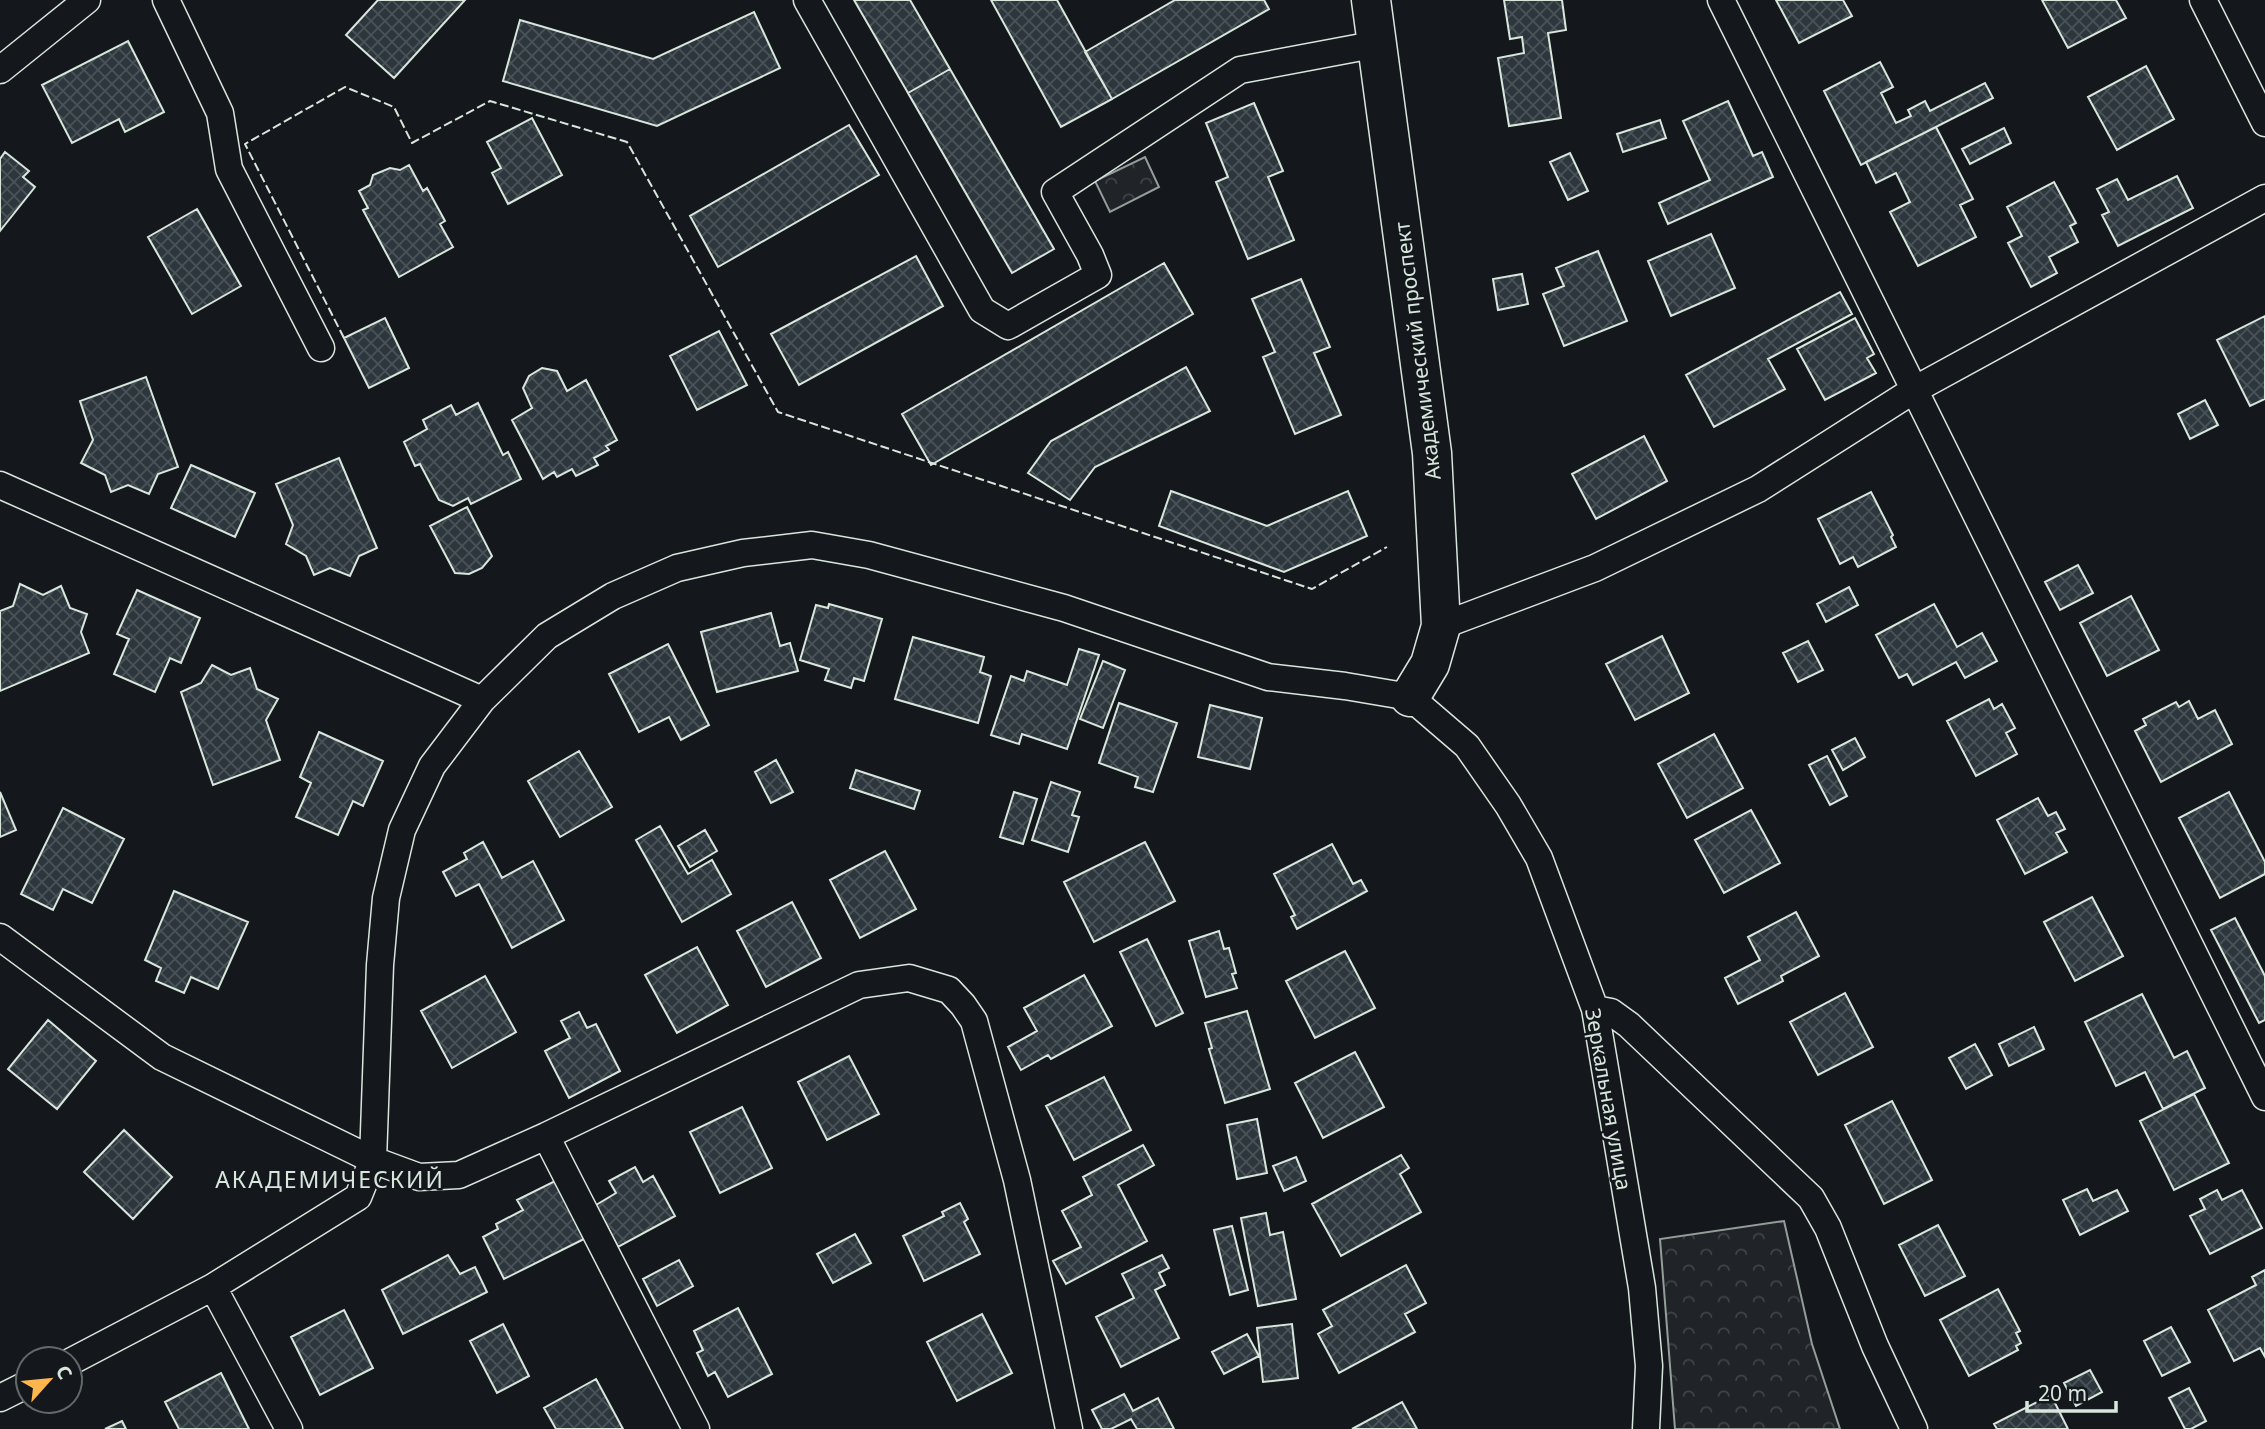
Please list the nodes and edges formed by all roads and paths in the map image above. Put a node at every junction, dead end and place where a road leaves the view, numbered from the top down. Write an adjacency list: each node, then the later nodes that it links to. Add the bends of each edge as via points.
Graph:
1 (87, 0): 8 (street)
2 (166, 0): 11 (street, via 220,113 229,169)
3 (807, 0): 7 (street, via 982,310 1008,326 1098,275 1055,192 1240,70)
4 (1371, 0): 7 (street, Академический проспект)
5 (1721, 0): 12 (street)
6 (2203, 0): 9 (street)
7 (1378, 44): 14 (street, Академический проспект, via 1433,453)
8 (0, 70)
9 (2265, 122)
10 (2265, 198): 12 (street)
11 (321, 348)
12 (1914, 390): 14 (street, via 1758,489 1595,568); 19 (street)
13 (0, 485): 16 (street)
14 (1441, 626): 15 (street, Академический проспект, via 1430,664)
15 (1410, 697): 16 (street, via 1268,677 1064,608 869,555 812,545 743,553 677,568 614,596 547,636); 18 (street, Зеркальная улица, via 1467,746 1508,805 1539,858)
16 (482, 700): 21 (street, via 432,766 402,830 386,898 380,965)
17 (0, 937): 21 (street, via 162,1057)
18 (1594, 1009): 27 (street, Зеркальная улица, via 1642,1288 1649,1366); 28 (street, via 1611,1012 1629,1025 1811,1198)
19 (2265, 1097)
20 (546, 1136): 21 (street, via 458,1175 419,1177); 25 (street); 26 (street, via 859,985 909,978 949,990 974,1021 1017,1180)
21 (373, 1160): 22 (street, via 358,1197)
22 (213, 1287): 23 (street); 24 (street)
23 (84, 1355)
24 (289, 1429)
25 (695, 1429)
26 (1069, 1429)
27 (1646, 1429)
28 (1914, 1429)

